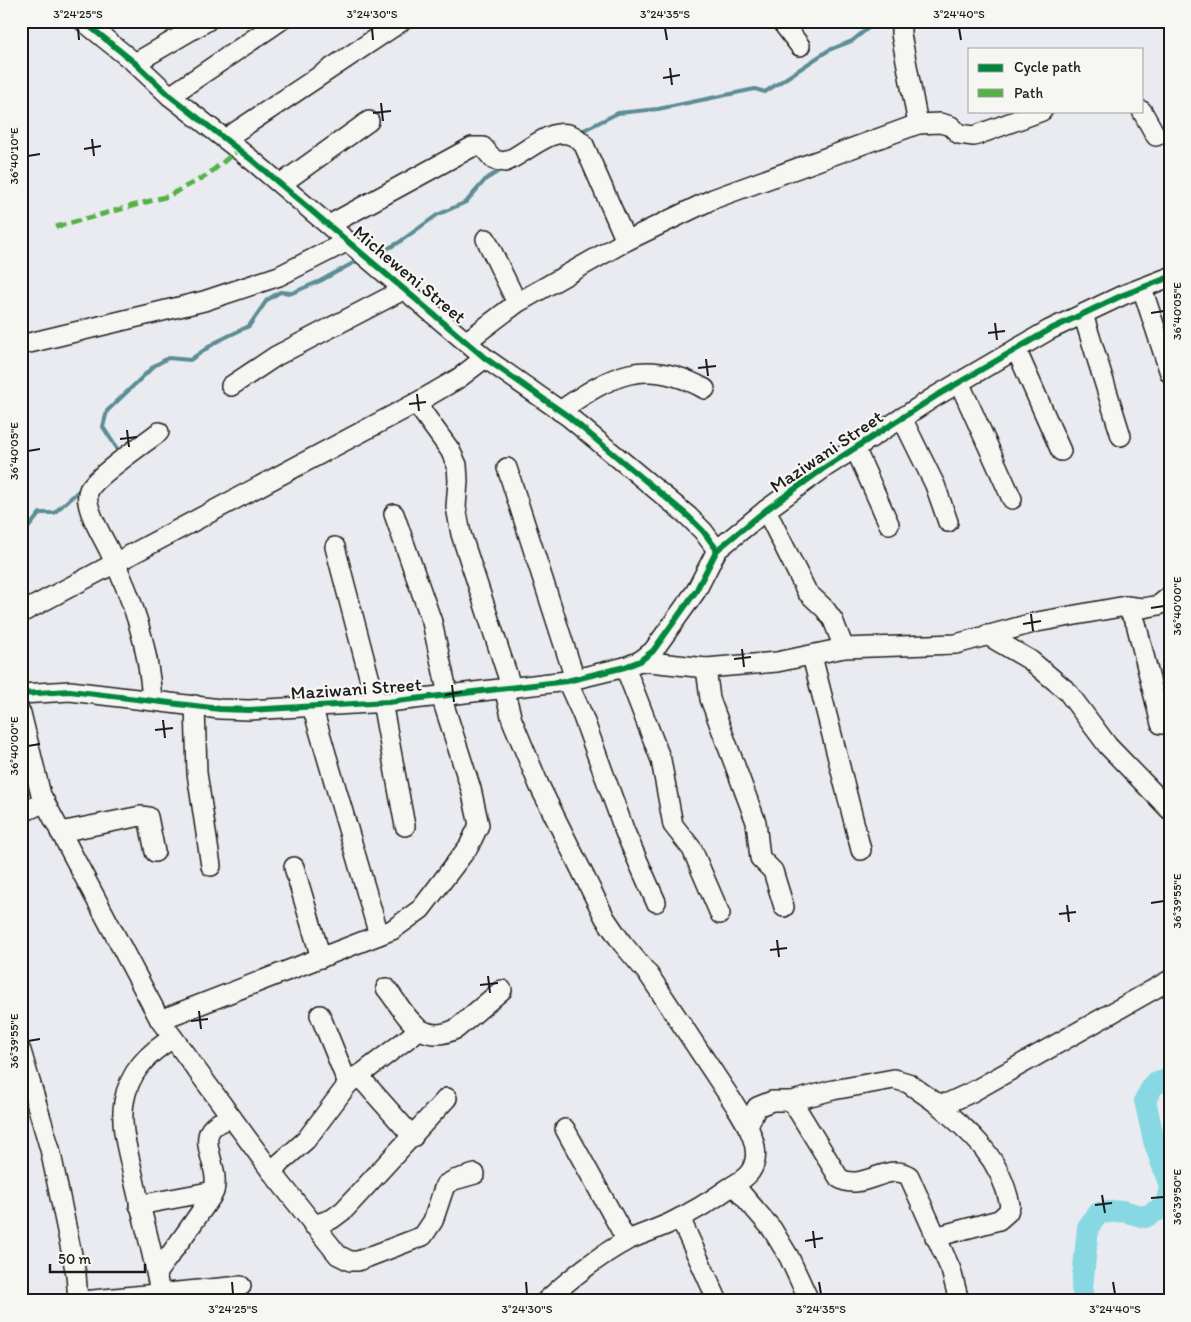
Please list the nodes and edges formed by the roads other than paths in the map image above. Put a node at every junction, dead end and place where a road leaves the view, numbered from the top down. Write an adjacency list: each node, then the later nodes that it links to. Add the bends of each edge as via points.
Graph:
1 (83, 21): 8 (street, Micheweni Street)
2 (207, 21): 8 (street)
3 (280, 21): 9 (street)
4 (402, 21): 15 (street)
5 (781, 21): 7 (street)
6 (901, 21): 13 (street)
7 (800, 46)
8 (135, 63): 9 (street, Micheweni Street)
9 (170, 96): 15 (street, Micheweni Street)
10 (1039, 112): 13 (street, via 974,136 959,134 951,126 940,123)
11 (1143, 112): 14 (street)
12 (369, 121): 16 (street)
13 (918, 124): 20 (street, via 713,199)
14 (1156, 136)
15 (225, 139): 16 (street, Micheweni Street)
16 (281, 184): 17 (street, Micheweni Street)
17 (329, 226): 19 (street, Micheweni Street); 20 (street, via 472,147 483,147 494,160 505,162 556,133 575,136 584,145)
18 (486, 238): 24 (street)
19 (348, 241): 23 (street, Micheweni Street); 27 (street, via 279,276 204,301)
20 (626, 242): 24 (street)
21 (1170, 277): 22 (street, Maziwani Street)
22 (1142, 288): 25 (street, Maziwani Street); 30 (street)
23 (405, 289): 26 (street, Micheweni Street); 32 (street, via 276,356)
24 (516, 303): 26 (street)
25 (1083, 314): 28 (street, Maziwani Street); 38 (street)
26 (467, 341): 29 (street, Micheweni Street)
27 (21, 344)
28 (1016, 349): 31 (street, Maziwani Street); 40 (street)
29 (485, 358): 34 (street, via 459,378); 35 (street, Micheweni Street)
30 (1170, 373)
31 (959, 382): 36 (street, Maziwani Street); 42 (street)
32 (231, 386)
33 (705, 389): 35 (street, via 671,374 634,373 596,385)
34 (416, 403): 49 (street); 59 (street, via 457,465 456,507 460,534)
35 (560, 411): 48 (street, Micheweni Street, via 688,516)
36 (902, 418): 39 (street, Maziwani Street); 45 (street, via 935,485)
37 (159, 432): 49 (street, via 94,483 88,492 89,509)
38 (1121, 436)
39 (855, 448): 43 (street, Maziwani Street); 46 (street)
40 (1061, 451)
41 (507, 468): 58 (street)
42 (1012, 499)
43 (766, 510): 48 (street, Maziwani Street); 54 (street, via 807,592 833,620)
44 (394, 514): 61 (street, via 432,622)
45 (948, 522)
46 (889, 524)
47 (335, 546): 63 (street)
48 (717, 550): 56 (street, Maziwani Street, via 696,591 653,651)
49 (115, 562): 52 (street); 62 (street, via 143,635)
50 (1170, 596): 51 (street, via 1159,605 1143,608)
51 (1126, 606): 53 (street); 67 (street, via 1136,623)
52 (21, 613)
53 (987, 635): 54 (street, via 956,644); 69 (street, via 1030,660 1060,685 1108,746)
54 (844, 648): 55 (street)
55 (812, 656): 57 (street); 73 (street)
56 (633, 664): 57 (street); 58 (street, Maziwani Street); 79 (street, via 661,760 673,825 692,849)
57 (706, 668): 78 (street, via 710,699 756,822 760,858 774,871)
58 (571, 680): 59 (street, Maziwani Street); 77 (street, via 625,832)
59 (507, 687): 61 (street, Maziwani Street); 95 (street, via 512,720 538,785 606,918 649,975)
60 (25, 696): 62 (street, Maziwani Street, via 70,691)
61 (445, 696): 63 (street, Maziwani Street); 80 (street, via 479,825 469,846 421,909 392,930)
62 (152, 699): 64 (street, Maziwani Street)
63 (379, 703): 65 (street, Maziwani Street); 71 (street)
64 (195, 705): 65 (street, Maziwani Street, via 249,710); 75 (street, via 197,773)
65 (312, 706): 80 (street)
66 (21, 713): 68 (street, via 37,782)
67 (1160, 724)
68 (45, 802): 70 (street); 72 (street)
69 (1169, 807)
70 (21, 813)
71 (406, 826)
72 (60, 832): 74 (street, via 148,817); 86 (street)
73 (861, 850)
74 (155, 852)
75 (211, 866)
76 (294, 867): 81 (street)
77 (656, 902)
78 (784, 907)
79 (720, 914)
80 (379, 935): 81 (street)
81 (321, 958): 86 (street)
82 (1170, 980): 93 (street, via 972,1092 946,1104)
83 (386, 988): 87 (street)
84 (502, 990): 87 (street, via 456,1029 440,1035)
85 (320, 1015): 90 (street)
86 (160, 1020): 88 (street)
87 (419, 1030): 90 (street)
88 (173, 1038): 94 (street); 102 (street, via 141,1062 124,1101 123,1124)
89 (21, 1051): 112 (street, via 50,1149 76,1274)
90 (353, 1079): 97 (street); 98 (street, via 306,1140)
91 (447, 1098): 97 (street)
92 (792, 1100): 93 (street, via 894,1079 908,1083); 95 (street, via 772,1101 757,1107); 105 (street, via 839,1178 845,1182 856,1183 895,1172 909,1176)
93 (935, 1102): 105 (street, via 984,1146 1010,1205 999,1220)
94 (232, 1118): 98 (street); 101 (street, via 219,1121 209,1130 207,1142 214,1166)
95 (748, 1126): 100 (street, via 755,1158 750,1172)
96 (565, 1129): 106 (street)
97 (413, 1138): 104 (street, via 344,1210 332,1219)
98 (271, 1171): 104 (street)
99 (475, 1174): 104 (street, via 445,1185 433,1221 423,1236 366,1260 344,1259)
100 (734, 1185): 103 (street); 109 (street, via 772,1229)
101 (214, 1191): 102 (street); 107 (street)
102 (140, 1205): 107 (street)
103 (680, 1218): 106 (street); 111 (street)
104 (313, 1225)
105 (935, 1237): 115 (street, via 951,1270)
106 (627, 1241): 114 (street, via 569,1280)
107 (157, 1272): 110 (street)
108 (241, 1286): 110 (street)
109 (808, 1296)
110 (160, 1297): 113 (street)
111 (716, 1297)
112 (78, 1301)
113 (82, 1301)
114 (546, 1301)
115 (959, 1301)

